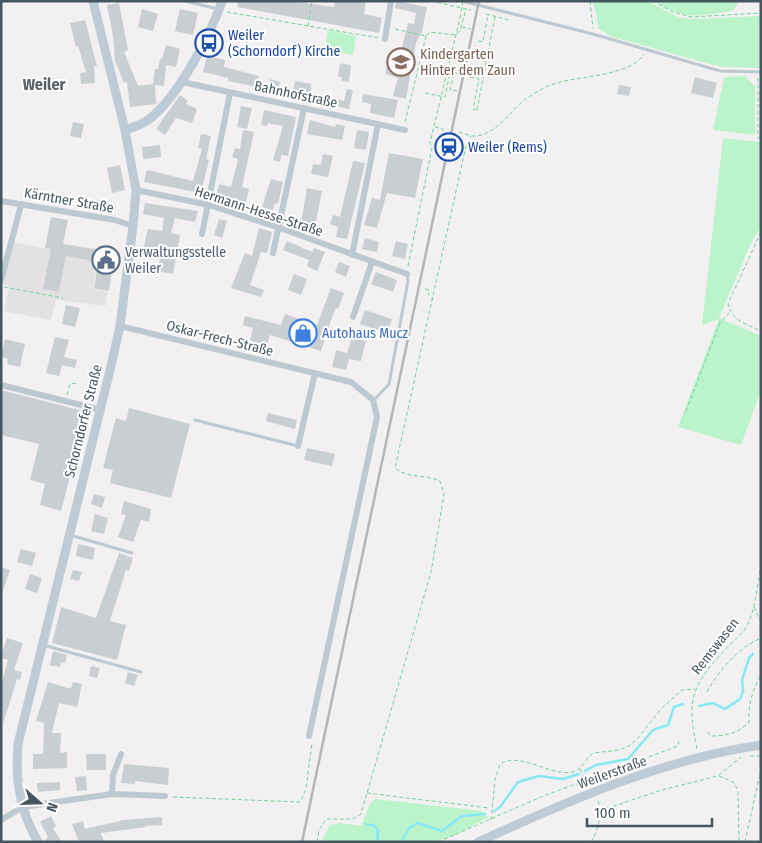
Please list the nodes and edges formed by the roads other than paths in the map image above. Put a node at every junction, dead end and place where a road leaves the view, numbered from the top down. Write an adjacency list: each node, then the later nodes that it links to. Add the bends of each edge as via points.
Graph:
1 (93, 1): 13 (street, Schorndorfer Straße)
2 (185, 1): 5 (lane)
3 (391, 1): 6 (street)
4 (463, 1): 7 (lane, via 720,71)
5 (221, 5): 8 (street)
6 (384, 39)
7 (760, 72)
8 (182, 82): 9 (street, Bahnhofstraße); 13 (street, via 154,116 142,125)
9 (230, 93): 10 (street, Bahnhofstraße); 17 (street)
10 (304, 108): 11 (street, Bahnhofstraße); 19 (street)
11 (378, 124): 12 (street, Bahnhofstraße); 22 (street)
12 (404, 129)
13 (125, 130): 14 (street, Schorndorfer Straße)
14 (136, 190): 17 (street, Hermann-Hesse-Straße); 18 (street, Schorndorfer Straße)
15 (1, 201): 16 (street, Kärntner Straße)
16 (20, 205): 18 (street, Kärntner Straße, via 115,220); 25 (street)
17 (209, 205): 19 (street, Hermann-Hesse-Straße); 20 (street)
18 (133, 226): 27 (street, Schorndorfer Straße)
19 (280, 228): 21 (street); 22 (street, Hermann-Hesse-Straße)
20 (202, 234)
21 (273, 253)
22 (352, 255): 23 (street, Hermann-Hesse-Straße)
23 (372, 262): 24 (street, Hermann-Hesse-Straße); 26 (street)
24 (407, 274): 30 (lane, via 389,384)
25 (1, 280)
26 (353, 317)
27 (120, 326): 28 (street, Oskar-Frech-Straße); 31 (street, Schorndorfer Straße)
28 (315, 373): 30 (street, Oskar-Frech-Straße, via 351,382); 33 (street)
29 (1, 385): 31 (street)
30 (374, 400): 38 (street, via 377,417)
31 (101, 410): 34 (street, Schorndorfer Straße)
32 (195, 420): 33 (lane)
33 (298, 446)
34 (69, 534): 35 (lane); 36 (street, Schorndorfer Straße)
35 (132, 552)
36 (42, 644): 37 (lane); 43 (street, Schorndorfer Straße, via 18,744 16,771)
37 (141, 672)
38 (310, 738)
39 (759, 745): 46 (street, Weilerstraße, via 699,758 595,792)
40 (121, 754): 41 (street, via 113,775)
41 (112, 794): 42 (street); 43 (street)
42 (165, 796)
43 (23, 807): 44 (street); 45 (street, Schorndorfer Straße)
44 (1, 820)
45 (38, 842)
46 (478, 842)

